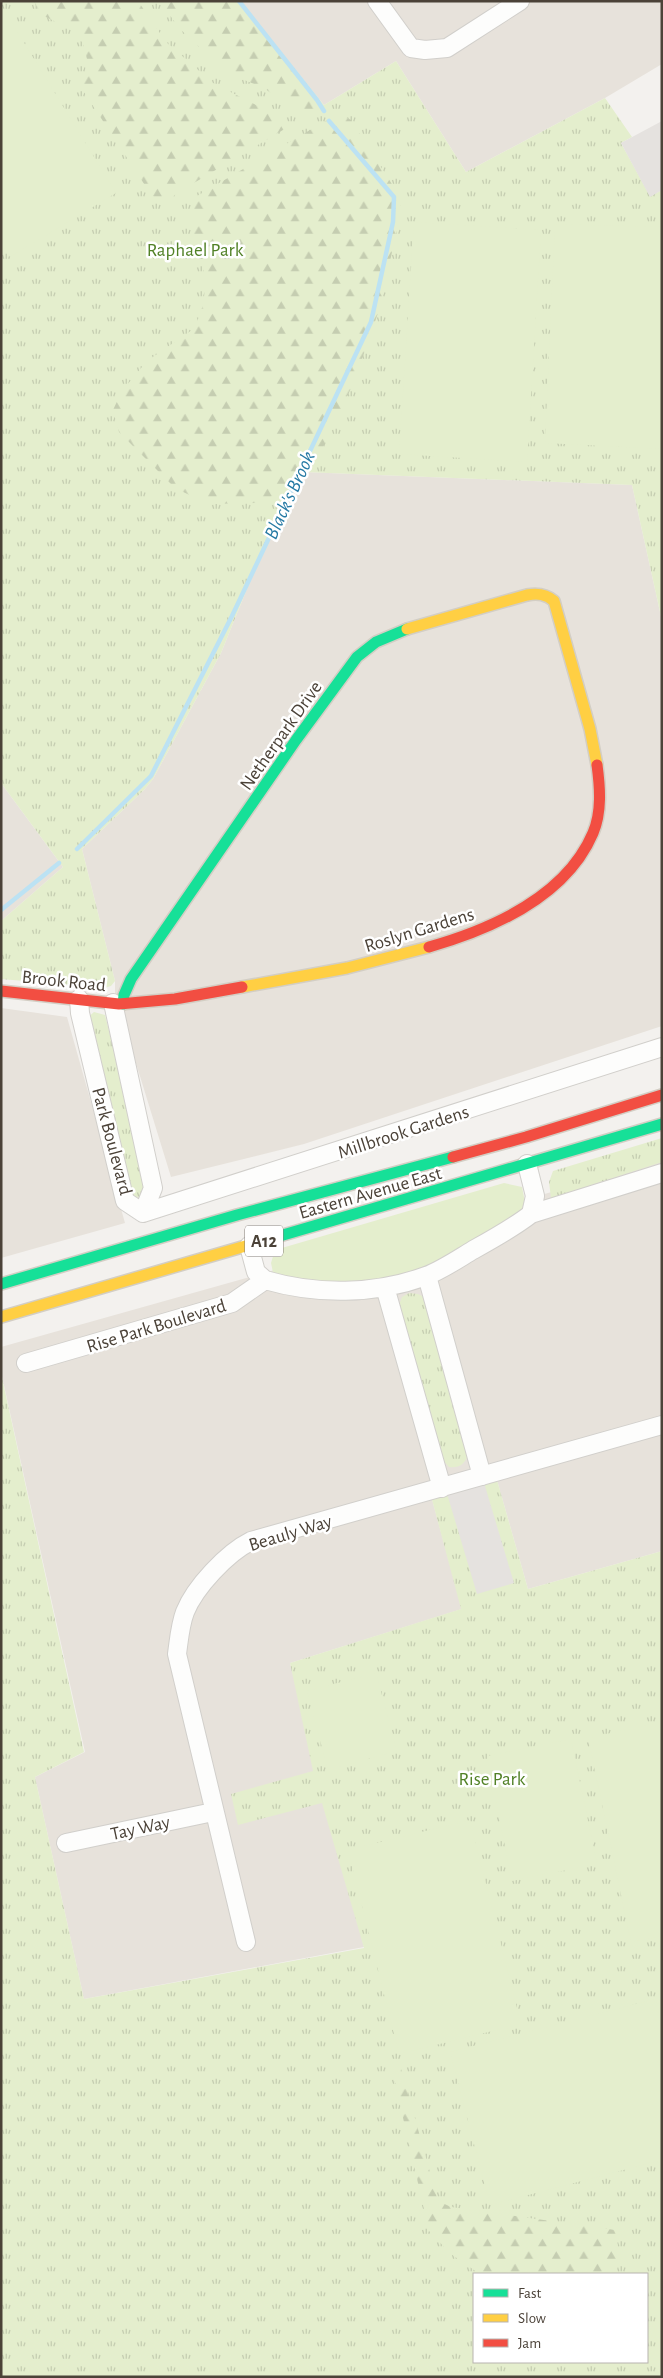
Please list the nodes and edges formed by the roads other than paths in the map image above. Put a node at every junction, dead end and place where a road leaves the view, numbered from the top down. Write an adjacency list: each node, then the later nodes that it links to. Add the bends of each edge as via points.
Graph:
1 (376, 1): 2 (street, via 411,48 447,48)
2 (520, 1)
3 (548, 595): 6 (main road, Netherpark Drive, via 527,595 399,631 376,642 357,657 131,979); 6 (main road, Roslyn Gardens, via 557,609 578,686 599,790 599,815 593,833 564,878 500,920 456,939 394,957 192,997)
4 (1, 991): 5 (main road, Brook Road)
5 (79, 999): 6 (main road, Brook Road); 12 (street, Park Boulevard, via 125,1201)
6 (118, 1004): 12 (street, Park Boulevard, via 153,1188)
7 (662, 1047): 12 (street, Millbrook Gardens)
8 (662, 1095): 14 (main road, Eastern Avenue East / A12, via 526,1137)
9 (662, 1124): 10 (main road, Eastern Avenue East / A12)
10 (527, 1164): 13 (street, via 535,1196); 15 (main road, Eastern Avenue East / A12)
11 (662, 1173): 13 (street)
12 (143, 1213): 14 (street)
13 (531, 1214): 16 (street, via 515,1227)
14 (153, 1240): 18 (main road, Eastern Avenue East / A12)
15 (249, 1246): 17 (street, via 256,1272); 20 (main road, Eastern Avenue East / A12)
16 (427, 1276): 19 (street); 23 (street)
17 (265, 1280): 19 (street, via 291,1287 339,1292); 21 (street, Rise Park Boulevard, via 232,1303)
18 (1, 1284)
19 (385, 1287): 24 (street)
20 (1, 1317)
21 (26, 1363)
22 (662, 1425): 23 (street, Beauly Way)
23 (482, 1476): 24 (street, Beauly Way)
24 (442, 1488): 25 (street, Beauly Way, via 251,1541 205,1581 186,1610 177,1654)
25 (213, 1812): 26 (street, Tay Way); 27 (street, Beauly Way)
26 (66, 1843)
27 (246, 1942)

